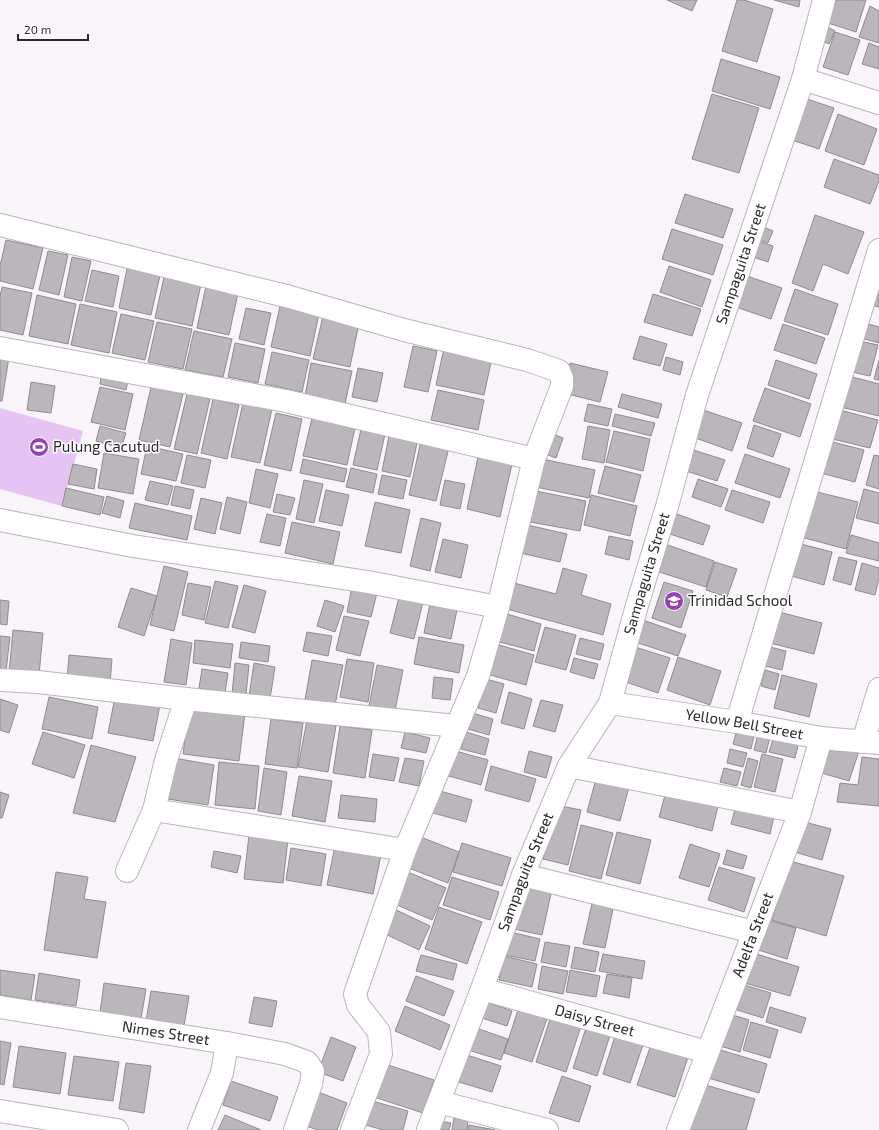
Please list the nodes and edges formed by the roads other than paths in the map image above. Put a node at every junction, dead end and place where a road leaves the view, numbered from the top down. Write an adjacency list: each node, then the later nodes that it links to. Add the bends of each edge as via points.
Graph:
1 (824, 0): 2 (street, Sampaguita Street)
2 (803, 79): 3 (street); 13 (street, Sampaguita Street, via 697,395)
3 (879, 102)
4 (0, 225): 7 (street, via 290,297 404,330 527,360 559,371 562,386)
5 (879, 250): 14 (street)
6 (0, 348): 7 (street, via 286,401)
7 (534, 459): 9 (street)
8 (0, 520): 9 (street, via 133,546 368,582)
9 (498, 607): 15 (street, via 478,676)
10 (0, 680): 12 (street)
11 (879, 689): 17 (street)
12 (186, 699): 15 (street); 19 (street, via 166,760)
13 (610, 703): 14 (street, Yellow Bell Street); 18 (street, Sampaguita Street)
14 (737, 722): 16 (street, Yellow Bell Street)
15 (456, 726): 21 (street)
16 (821, 738): 17 (street, Yellow Bell Street); 20 (street, Adelfa Street)
17 (871, 743)
18 (569, 766): 20 (street); 23 (street, Sampaguita Street)
19 (154, 810): 21 (street); 22 (street)
20 (800, 812): 24 (street, Adelfa Street)
21 (405, 850): 34 (street, via 355,994 358,1005 379,1032 381,1054)
22 (127, 871)
23 (523, 876): 24 (street); 25 (street, Sampaguita Street)
24 (754, 932): 28 (street, Adelfa Street)
25 (482, 989): 28 (street, Daisy Street); 29 (street, Sampaguita Street)
26 (0, 1007): 27 (street, Nimes Street)
27 (227, 1043): 32 (street, via 222,1073); 33 (street, Nimes Street, via 285,1054 307,1062 313,1071 311,1084)
28 (707, 1052): 37 (street, Adelfa Street)
29 (439, 1102): 35 (street, Sampaguita Street); 36 (street)
30 (0, 1111): 31 (street)
31 (117, 1130)
32 (199, 1130)
33 (295, 1130)
34 (352, 1130)
35 (428, 1130)
36 (547, 1130)
37 (678, 1130)

